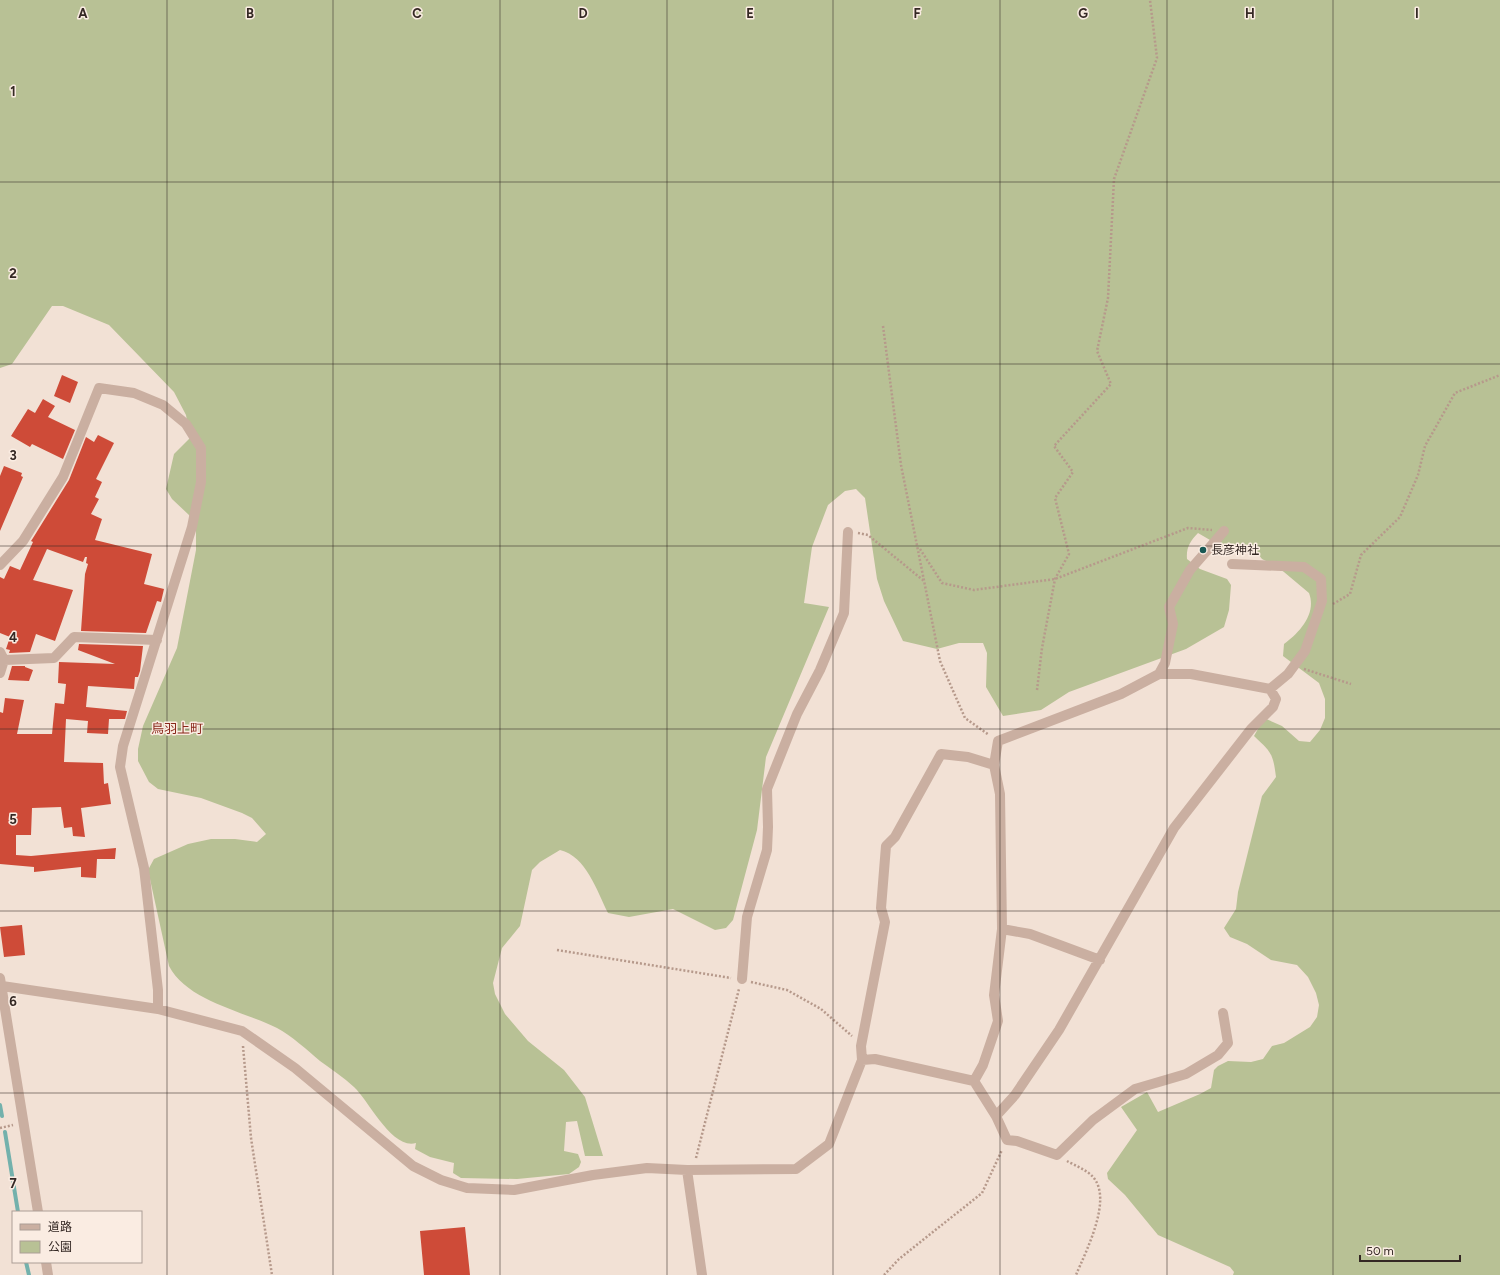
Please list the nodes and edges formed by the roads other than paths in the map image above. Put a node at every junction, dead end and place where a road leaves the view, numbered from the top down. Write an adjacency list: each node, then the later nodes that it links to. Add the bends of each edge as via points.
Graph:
1 (1224, 531): 8 (street, via 1190,570 1169,607 1173,624 1165,663)
2 (848, 532): 13 (street, via 844,613 820,670 797,714 767,789 767,850 747,917)
3 (0, 564): 5 (street, via 23,541 63,477 99,388 134,393 163,405 186,424 201,448 201,482 192,527)
4 (1232, 564): 9 (street, via 1304,567 1321,579 1322,601 1305,651 1288,674)
5 (157, 640): 6 (street, via 74,637 54,658); 15 (street, via 123,746 120,768 144,868)
6 (2, 656): 7 (street)
7 (0, 672)
8 (1160, 674): 9 (street, via 1191,674); 10 (street, via 1121,694 998,741)
9 (1270, 689): 12 (street, via 1276,699 1273,706 1251,729 1174,828)
10 (994, 765): 11 (street, via 1000,794); 17 (street, via 968,757 942,754 895,836 886,846 881,908 885,922 861,1046)
11 (1002, 929): 12 (street, via 1030,934); 18 (street, via 994,995 998,1021 983,1065)
12 (1100, 960): 19 (street, via 1059,1030 1015,1095)
13 (742, 979)
14 (1, 982): 15 (street); 21 (street)
15 (158, 1009): 20 (street, via 242,1031 295,1068 413,1166 441,1180 467,1188 514,1190 647,1168)
16 (1223, 1013): 19 (street, via 1228,1043 1218,1055 1186,1074 1134,1090 1093,1120 1057,1155 1007,1140)
17 (862, 1060): 18 (street, via 875,1060); 20 (street, via 829,1144 796,1169)
18 (974, 1080): 19 (street)
19 (996, 1116)
20 (687, 1170): 24 (street)
21 (38, 1211)
22 (46, 1263): 23 (street)
23 (48, 1275)
24 (702, 1275)

